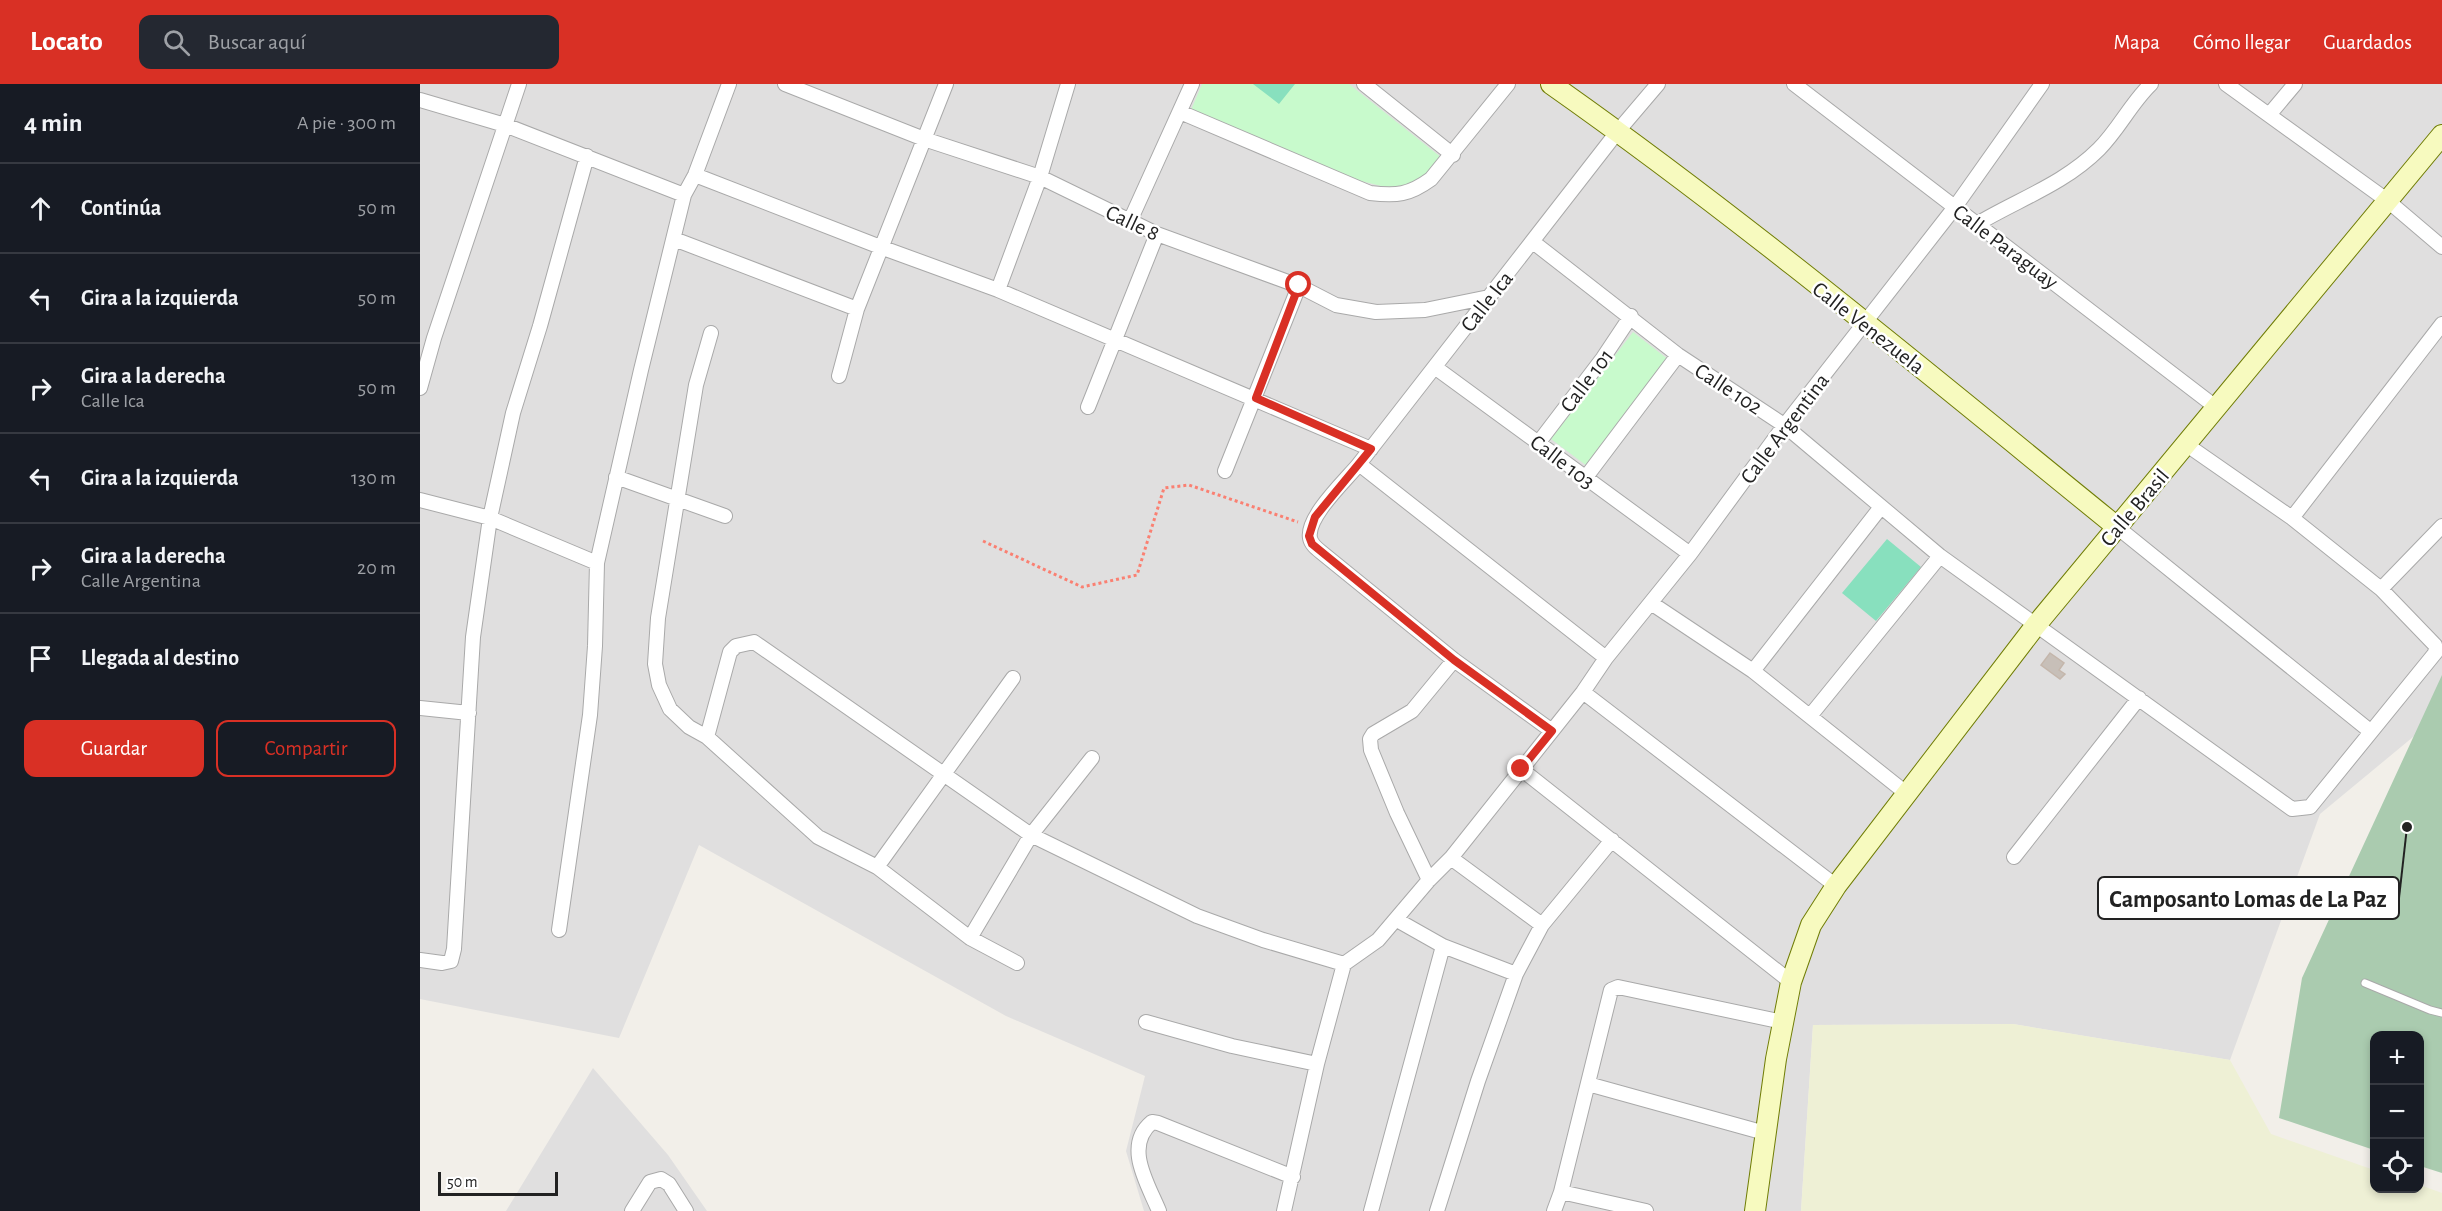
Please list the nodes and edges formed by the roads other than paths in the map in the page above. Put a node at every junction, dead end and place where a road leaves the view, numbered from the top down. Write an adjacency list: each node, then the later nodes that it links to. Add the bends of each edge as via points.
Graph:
1 (519, 84): 19 (street)
2 (729, 84): 25 (street)
3 (785, 84): 22 (street, Calle 8)
4 (946, 84): 22 (street)
5 (1068, 84): 26 (street)
6 (1191, 84): 17 (street)
7 (1364, 84): 23 (street)
8 (1508, 84): 23 (street)
9 (1551, 84): 20 (main road, Calle Venezuela)
10 (1658, 84): 20 (street, Calle Ica)
11 (2042, 84): 29 (street, Calle Argentina)
12 (2151, 84): 31 (street, via 2113,134 2084,163 2050,187)
13 (2226, 84): 18 (street)
14 (2295, 84): 18 (street)
15 (1798, 85): 29 (street, Calle Paraguay)
16 (420, 100): 19 (street)
17 (1180, 112): 23 (street, via 1370,193 1394,196 1416,189); 30 (street)
18 (2269, 115): 28 (street)
19 (505, 125): 24 (street); 45 (street)
20 (1618, 131): 34 (street, Calle Ica); 42 (main road, Calle Venezuela)
21 (2442, 135): 28 (main road, Calle Brasil)
22 (924, 139): 26 (street, Calle 8); 35 (street)
23 (1453, 155)
24 (587, 156): 27 (street); 66 (street, via 513,412)
25 (695, 174): 27 (street); 35 (street)
26 (1040, 177): 30 (street, Calle 8); 38 (street)
27 (684, 195): 33 (street)
28 (2388, 201): 36 (street); 53 (main road, Calle Brasil)
29 (1955, 207): 31 (street, Calle Paraguay); 42 (street, Calle Argentina)
30 (1130, 221): 32 (street, Calle 8)
31 (1977, 224): 53 (street, Calle Paraguay)
32 (1158, 234): 37 (street, Calle 8); 46 (street)
33 (674, 239): 40 (street); 60 (street)
34 (1533, 242): 39 (street, Calle Ica); 41 (street, Calle 102)
35 (883, 248): 38 (street); 40 (street)
36 (2442, 248)
37 (1299, 285): 39 (street, Calle 8, via 1336,305 1376,312 1425,310); 51 (street)
38 (999, 290): 46 (street)
39 (1489, 297): 48 (street, Calle Ica)
40 (858, 309): 49 (street)
41 (1631, 316): 47 (street, Calle 102); 55 (street, Calle 101)
42 (1865, 322): 54 (street, Calle Argentina); 69 (main road, Calle Venezuela)
43 (2442, 324): 67 (street)
44 (711, 333): 62 (street, via 696,385)
45 (427, 336): 50 (street)
46 (1116, 340): 51 (street); 52 (street)
47 (1678, 355): 54 (street, Calle 102); 61 (street)
48 (1436, 368): 55 (street, Calle 103); 57 (street, Calle Ica)
49 (839, 376)
50 (420, 388)
51 (1256, 398): 57 (street); 59 (street)
52 (1088, 407)
53 (2217, 408): 56 (main road, Calle Brasil)
54 (1784, 425): 64 (street, Calle 102); 70 (street, Calle Argentina)
55 (1539, 442): 61 (street, Calle 103)
56 (2187, 445): 67 (street); 69 (main road, Calle Brasil)
57 (1371, 449): 58 (street, Calle Ica)
58 (1359, 464): 76 (street); 77 (street, Calle Ica, via 1313,522 1309,536 1312,544)
59 (1225, 471)
60 (616, 477): 62 (street); 72 (street)
61 (1586, 477): 70 (street, Calle 103)
62 (678, 499): 65 (street); 87 (street, via 658,618 655,664 670,709)
63 (420, 500): 66 (street)
64 (1881, 507): 71 (street, Calle 102); 78 (street)
65 (725, 516)
66 (490, 518): 72 (street); 83 (street, via 473,637)
67 (2292, 519): 73 (street)
68 (2442, 526): 73 (street)
69 (2117, 527): 75 (main road, Calle Brasil); 86 (street)
70 (1690, 554): 74 (street, Calle Argentina)
71 (1940, 556): 75 (street, Calle 102); 84 (street)
72 (597, 563): 101 (street, via 590,715)
73 (2381, 589): 86 (street, Calle 102, via 2431,639 2436,652)
74 (1651, 603): 76 (street, Calle Argentina); 78 (street)
75 (2036, 625): 81 (street, Calle 102); 91 (main road, Calle Brasil)
76 (1606, 658): 80 (street, Calle Argentina)
77 (1454, 660): 85 (street); 97 (street, via 1412,711 1370,739 1397,813)
78 (1753, 671): 84 (street)
79 (1013, 678): 90 (street)
80 (1583, 692): 85 (street, Calle Argentina); 98 (street)
81 (2139, 698): 86 (street, Calle 102, via 2292,809 2310,807); 94 (street)
82 (420, 708): 83 (street)
83 (470, 713): 104 (street, via 454,949 451,961)
84 (1810, 716): 91 (street)
85 (1552, 731): 89 (street, Calle Argentina)
86 (2370, 731)
87 (707, 737): 90 (street, via 730,652 736,646 754,642); 96 (street, via 818,837)
88 (1092, 758): 92 (street)
89 (1521, 769): 93 (street); 95 (street, Calle Argentina)
90 (945, 774): 92 (street); 96 (street)
91 (1906, 793): 98 (main road, Calle Brasil)
92 (1031, 835): 102 (street); 106 (street, via 1197,916)
93 (1612, 840): 100 (street); 108 (street)
94 (2014, 857)
95 (1451, 858): 97 (street, Calle Argentina); 100 (street)
96 (877, 867): 102 (street)
97 (1430, 880): 99 (street, Calle Argentina)
98 (1836, 886): 108 (main road, Calle Brasil, via 1811,925)
99 (1397, 920): 103 (street); 106 (street, Calle Argentina, via 1378,940)
100 (1542, 925): 107 (street)
101 (559, 930)
102 (970, 938): 105 (street)
103 (1443, 946): 107 (street); 122 (street)
104 (420, 960)
105 (1017, 963)
106 (1344, 964): 113 (street)
107 (1516, 974): 123 (street)
108 (1791, 982): 112 (main road, Calle Brasil)
109 (2365, 983): 110 (lane)
110 (2442, 1013)
111 (1146, 1022): 113 (street)
112 (1783, 1022): 114 (street, via 1618,987 1609,995); 115 (main road, Calle Brasil)
113 (1317, 1064): 116 (street)
114 (1588, 1084): 115 (street); 117 (street)
115 (1765, 1132): 126 (main road, Calle Brasil)
116 (1293, 1177): 120 (street, via 1152,1122 1145,1128 1137,1149); 121 (street)
117 (1561, 1192): 124 (street); 125 (street)
118 (632, 1211): 119 (street, via 650,1182 661,1179 669,1184)
119 (686, 1211)
120 (1159, 1211)
121 (1284, 1211)
122 (1371, 1211)
123 (1437, 1211)
124 (1554, 1211)
125 (1646, 1211)
126 (1755, 1211)

